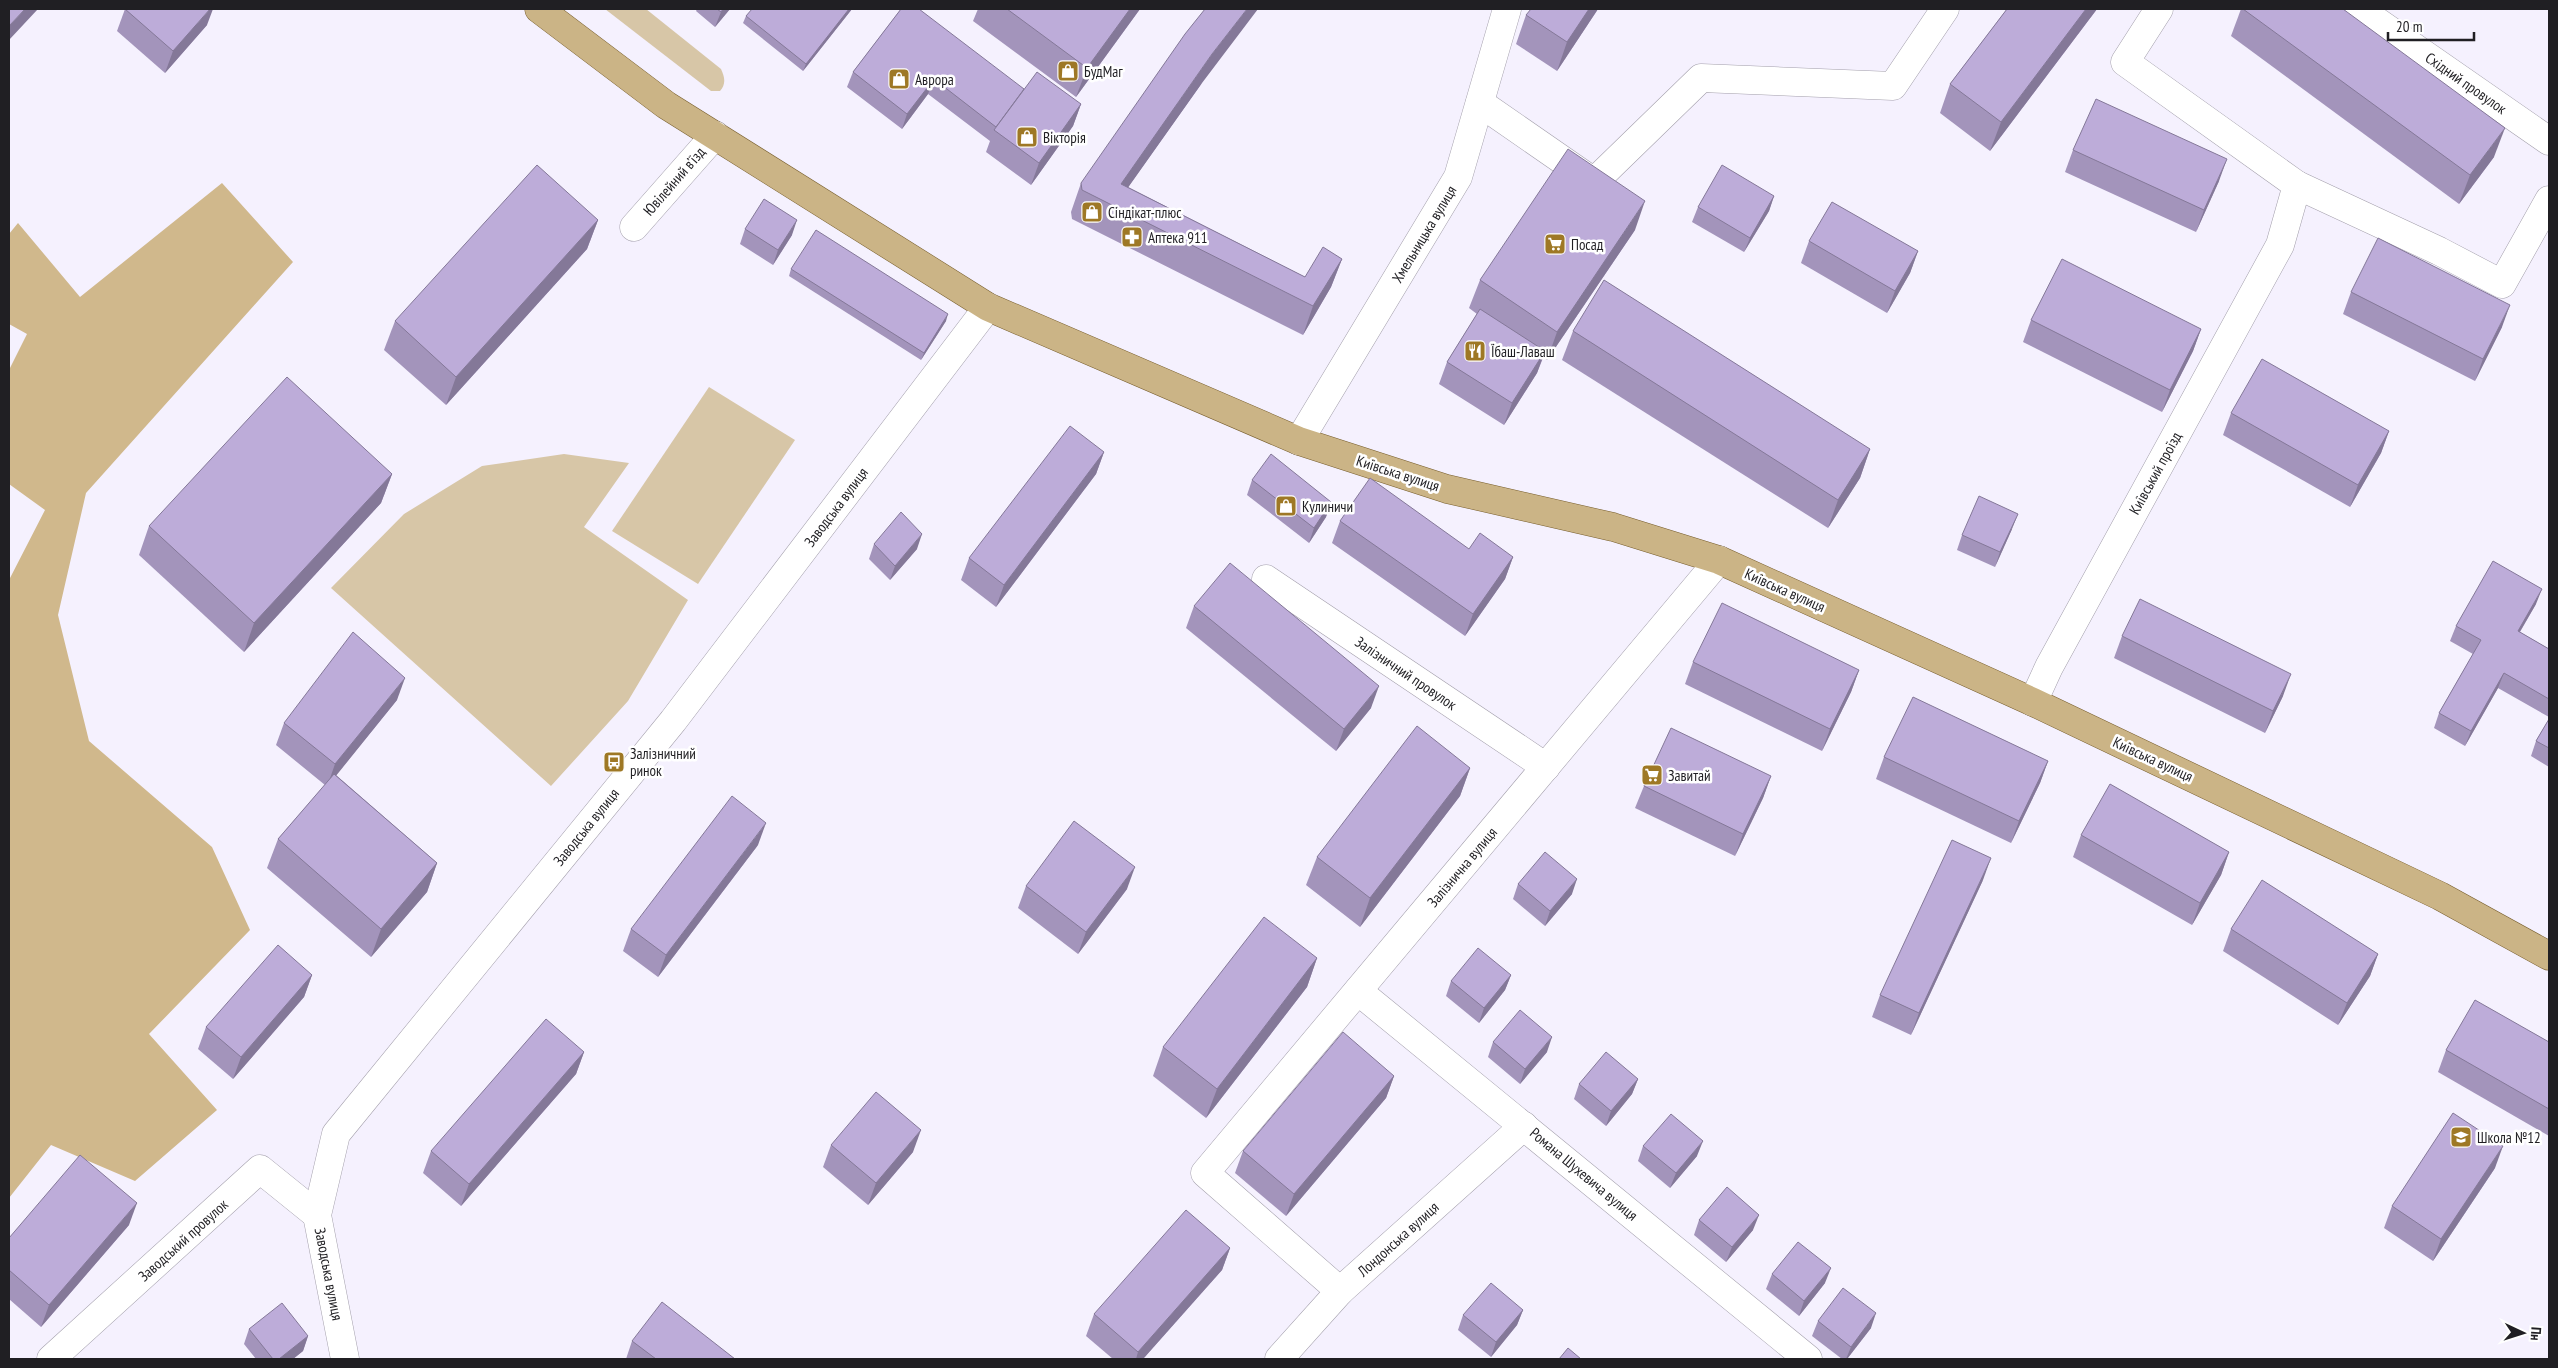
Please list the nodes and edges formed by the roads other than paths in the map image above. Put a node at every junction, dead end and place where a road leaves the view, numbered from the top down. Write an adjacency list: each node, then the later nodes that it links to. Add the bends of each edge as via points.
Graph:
1 (539, 9): 7 (main road, Київська вулиця, via 666,105)
2 (1507, 9): 6 (street, Хмельницька вулиця)
3 (1945, 9): 6 (street, via 1893,86 1701,78 1594,182)
4 (2160, 9): 9 (street, via 2125,62)
5 (2359, 9): 8 (street, Східний провулок)
6 (1480, 102): 13 (street, Хмельницька вулиця, via 1458,177)
7 (715, 135): 11 (street, Ювілейний в’їзд); 12 (main road, Київська вулиця)
8 (2549, 141)
9 (2297, 185): 10 (street, via 2502,284); 16 (street, Київський проїзд, via 2280,245 2049,667)
10 (2549, 200)
11 (634, 227)
12 (988, 307): 13 (main road, Київська вулиця); 21 (street, Заводська вулиця, via 673,721 336,1134)
13 (1299, 441): 14 (main road, Київська вулиця, via 1447,489 1613,527)
14 (1719, 560): 16 (main road, Київська вулиця); 17 (street, Залізнична вулиця)
15 (1266, 579): 17 (street, Залізничний провулок)
16 (2033, 702): 18 (main road, Київська вулиця, via 2440,896)
17 (1546, 767): 19 (street, Залізнична вулиця)
18 (2549, 956)
19 (1358, 991): 20 (street, Романа Шухевича вулиця); 22 (street, Залізнична вулиця, via 1205,1173)
20 (1524, 1126): 22 (street, Лондонська вулиця); 26 (street, Романа Шухевича вулиця)
21 (317, 1215): 23 (street, Заводський провулок, via 260,1169); 24 (street, Заводська вулиця)
22 (1340, 1292): 25 (street, Лондонська вулиця)
23 (51, 1359)
24 (345, 1359)
25 (1279, 1359)
26 (1808, 1359)

